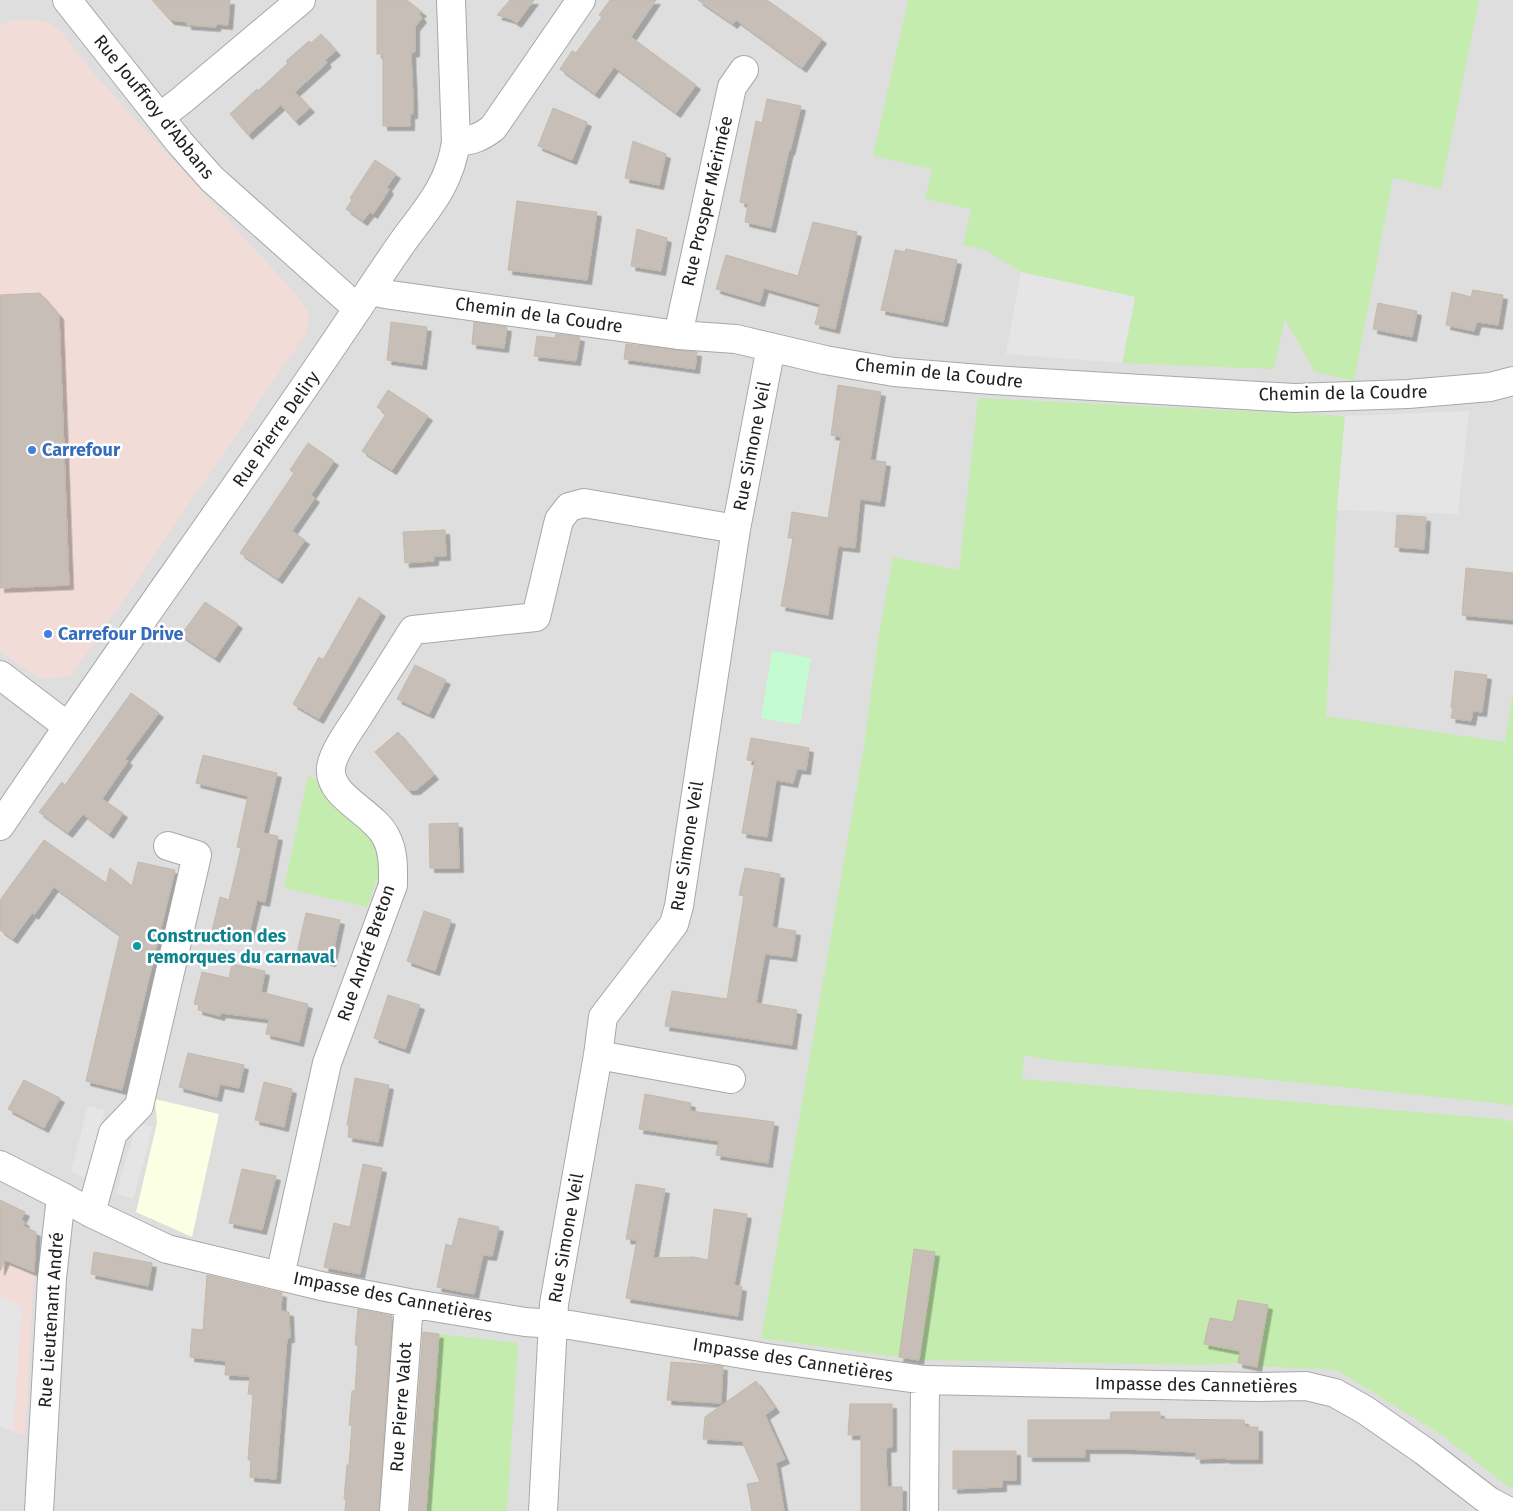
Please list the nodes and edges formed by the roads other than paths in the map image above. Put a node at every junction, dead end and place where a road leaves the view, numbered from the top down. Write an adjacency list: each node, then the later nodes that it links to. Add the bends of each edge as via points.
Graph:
1 (67, 0): 6 (street, Rue Jouffroy d'Abbans)
2 (301, 0): 6 (street)
3 (451, 0): 7 (street, Rue Pierre Deliry)
4 (581, 0): 7 (street, via 493,128 473,140)
5 (744, 70): 9 (street, Rue Prosper Mérimée, via 732,87)
6 (160, 117): 8 (street, Rue Jouffroy d'Abbans, via 212,179 348,300)
7 (456, 142): 8 (street, Rue Pierre Deliry, via 443,186)
8 (364, 299): 9 (street, Chemin de la Coudre, via 391,295); 14 (street, Rue Pierre Deliry)
9 (678, 335): 10 (street, Chemin de la Coudre)
10 (771, 347): 11 (street, Chemin de la Coudre, via 894,372 1294,398 1408,394); 12 (street, Rue Simone Veil)
11 (1513, 382)
12 (736, 529): 17 (street, Rue Simone Veil, via 674,924 603,1017); 22 (street, Rue André Breton, via 584,503 569,507 559,520 536,617 413,630 342,742 331,766 331,781 386,836 393,857 392,885 327,1063)
13 (0, 675): 14 (street)
14 (67, 726): 15 (street, Rue Pierre Deliry)
15 (0, 826)
16 (168, 846): 21 (street, via 197,855 139,1106 113,1133)
17 (598, 1055): 18 (street); 24 (street, Rue Simone Veil)
18 (731, 1078)
19 (0, 1165): 20 (street)
20 (61, 1196): 21 (street, Impasse des Cannetières); 26 (street, Rue Lieutenant André, via 52,1278)
21 (91, 1213): 22 (street, Impasse des Cannetières, via 167,1249)
22 (280, 1276): 23 (street, Impasse des Cannetières)
23 (409, 1303): 24 (street, Impasse des Cannetières); 27 (street, Rue Pierre Valot)
24 (552, 1324): 25 (street, Impasse des Cannetières); 28 (street, Rue Simone Veil)
25 (925, 1380): 29 (street); 30 (street, Impasse des Cannetières, via 1306,1386 1335,1393 1365,1410 1489,1501)
26 (39, 1511)
27 (394, 1511)
28 (543, 1511)
29 (924, 1511)
30 (1508, 1511)

